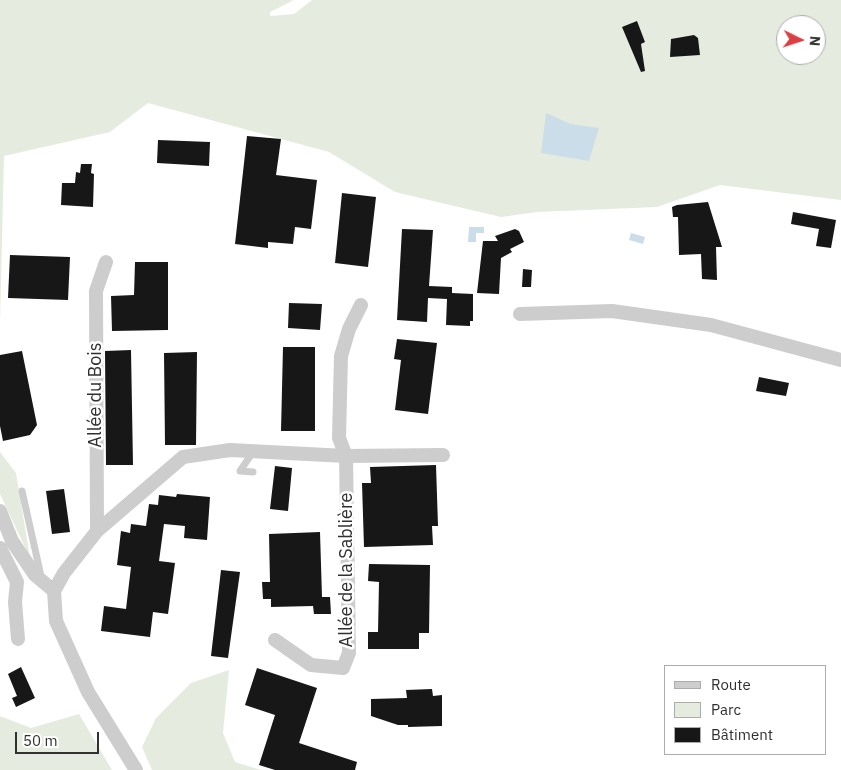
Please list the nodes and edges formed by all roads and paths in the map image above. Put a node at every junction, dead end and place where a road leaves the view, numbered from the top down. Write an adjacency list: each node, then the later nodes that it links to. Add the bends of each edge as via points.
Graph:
1 (106, 262): 11 (street, Allée du Bois, via 96,291)
2 (361, 305): 7 (street, via 349,329 342,356 339,438)
3 (520, 314): 4 (street, via 612,311 711,325)
4 (841, 360)
5 (254, 451): 7 (street); 8 (lane, via 240,471); 11 (street, via 230,450 183,457)
6 (443, 455): 7 (street)
7 (346, 456): 17 (street, Allée de la Sablière, via 349,653 344,668 311,665)
8 (253, 472)
9 (22, 491): 13 (lane)
10 (0, 510): 13 (street, via 12,541)
11 (97, 531): 15 (street)
12 (0, 548): 14 (street)
13 (38, 577): 14 (street); 15 (street)
14 (17, 582): 16 (street, via 14,602)
15 (54, 591): 18 (street, via 56,621 88,692)
16 (18, 639)
17 (275, 640)
18 (136, 770)

